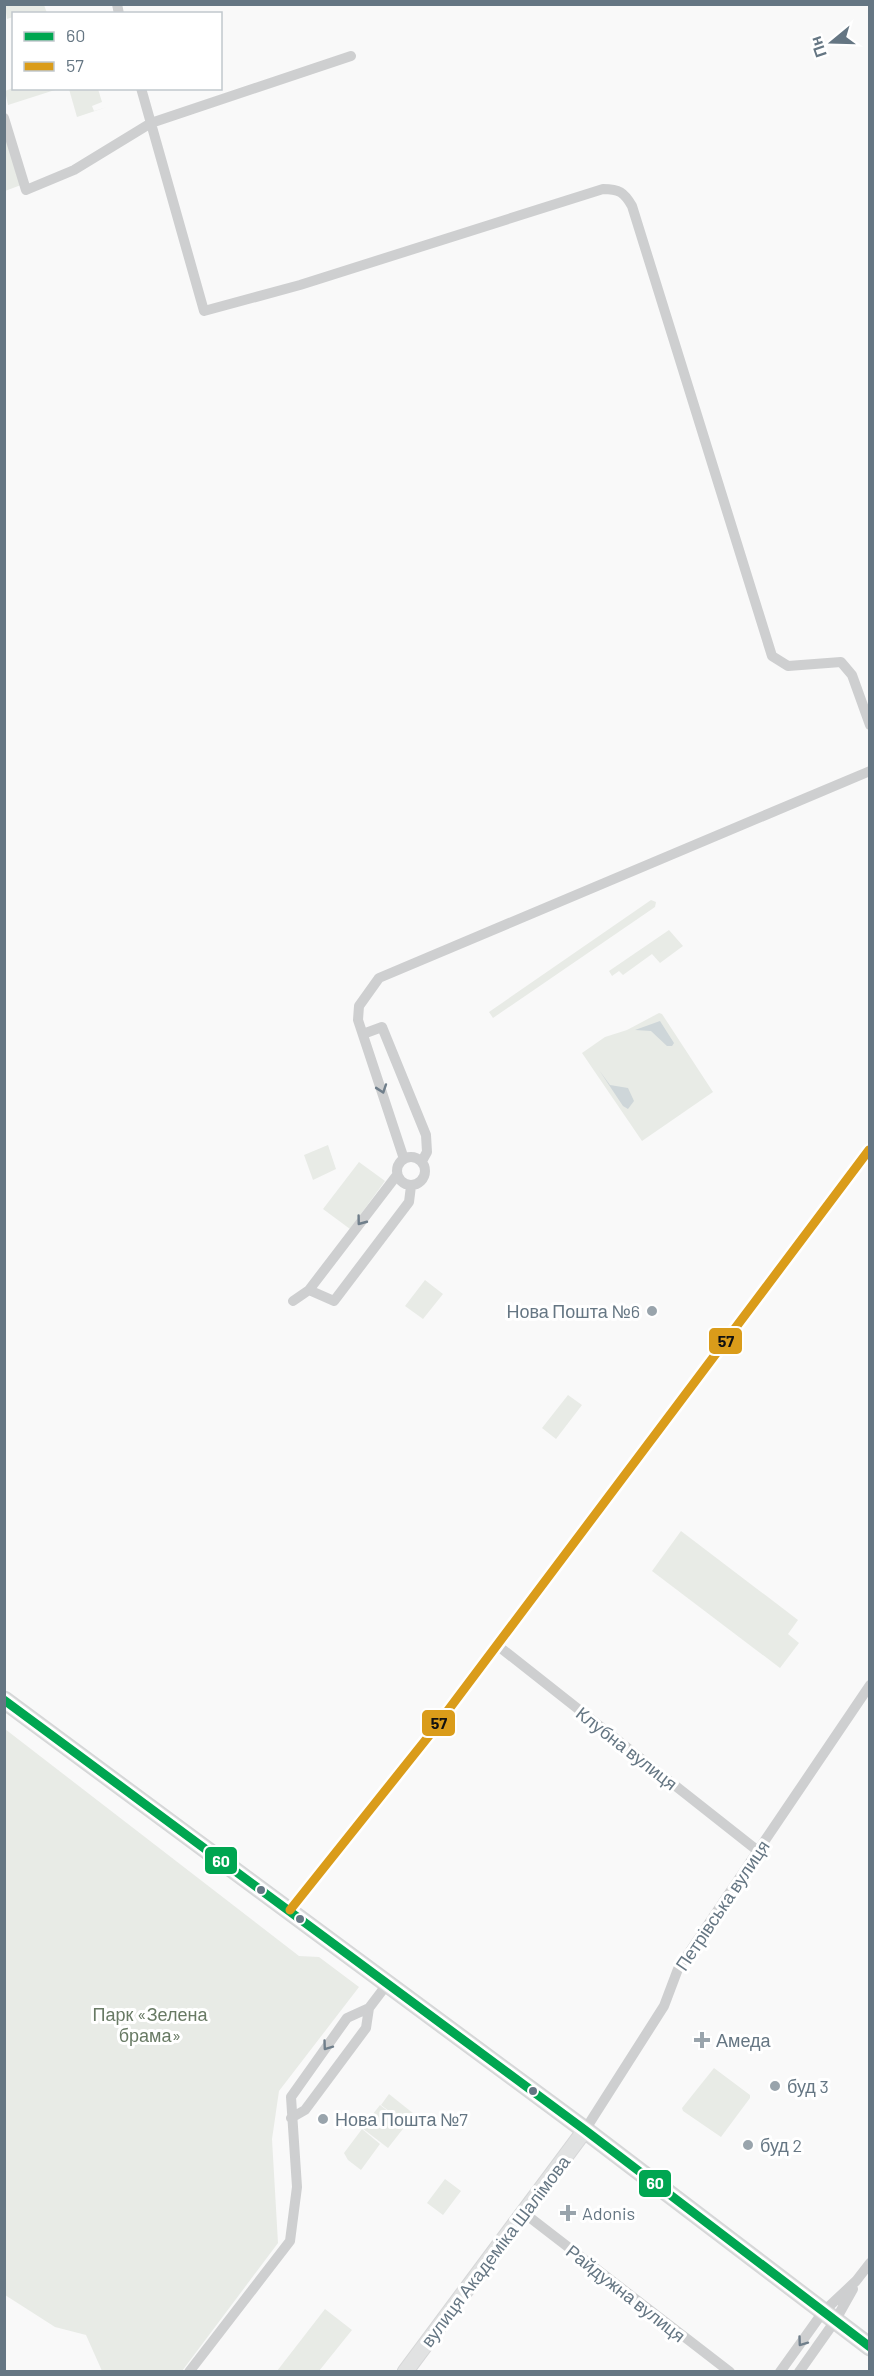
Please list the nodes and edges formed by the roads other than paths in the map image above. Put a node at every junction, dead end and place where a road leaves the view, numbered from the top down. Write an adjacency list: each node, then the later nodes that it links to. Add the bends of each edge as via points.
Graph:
1 (351, 56): 4 (street)
2 (142, 90): 4 (street)
3 (4, 118): 4 (street, via 26,190 74,170)
4 (151, 123): 5 (street, via 204,311 300,285 603,189 625,193 772,656 788,666 841,662 852,675)
5 (870, 726)
6 (870, 771): 7 (street, via 379,978 359,1006)
7 (363, 1034): 9 (street, one-way to 9); 10 (street, via 382,1027 426,1135 428,1145)
8 (869, 1150): 15 (street)
9 (405, 1159): 10 (street, via 414,1157); 11 (street, via 398,1166)
10 (422, 1161): 12 (street, via 424,1179)
11 (397, 1175): 12 (street); 13 (street, one-way to 13)
12 (411, 1186): 13 (street, via 409,1202 334,1301)
13 (309, 1290): 14 (street)
14 (294, 1301)
15 (496, 1645): 18 (street, Клубна вулиця); 19 (street)
16 (870, 1685): 18 (street, Петрівська вулиця)
17 (4, 1700): 19 (main road)
18 (758, 1851): 23 (street, Петрівська вулиця, via 678,1969 664,2006)
19 (290, 1910): 20 (main road)
20 (388, 1983): 21 (street); 23 (main road)
21 (369, 2008): 22 (street, via 366,2028 305,2110); 22 (street, one-way to 22, via 347,2018 291,2097)
22 (291, 2118): 28 (street, via 297,2187 290,2241)
23 (585, 2130): 24 (main road, вулиця Академіка Шалімова); 26 (main road)
24 (524, 2213): 29 (main road, вулиця Академіка Шалімова); 30 (street, Райдужна вулиця)
25 (870, 2263): 26 (street)
26 (830, 2316): 27 (main road); 31 (street, one-way to 31); 32 (street)
27 (870, 2347)
28 (189, 2372)
29 (405, 2372)
30 (730, 2372)
31 (780, 2372)
32 (799, 2372)

